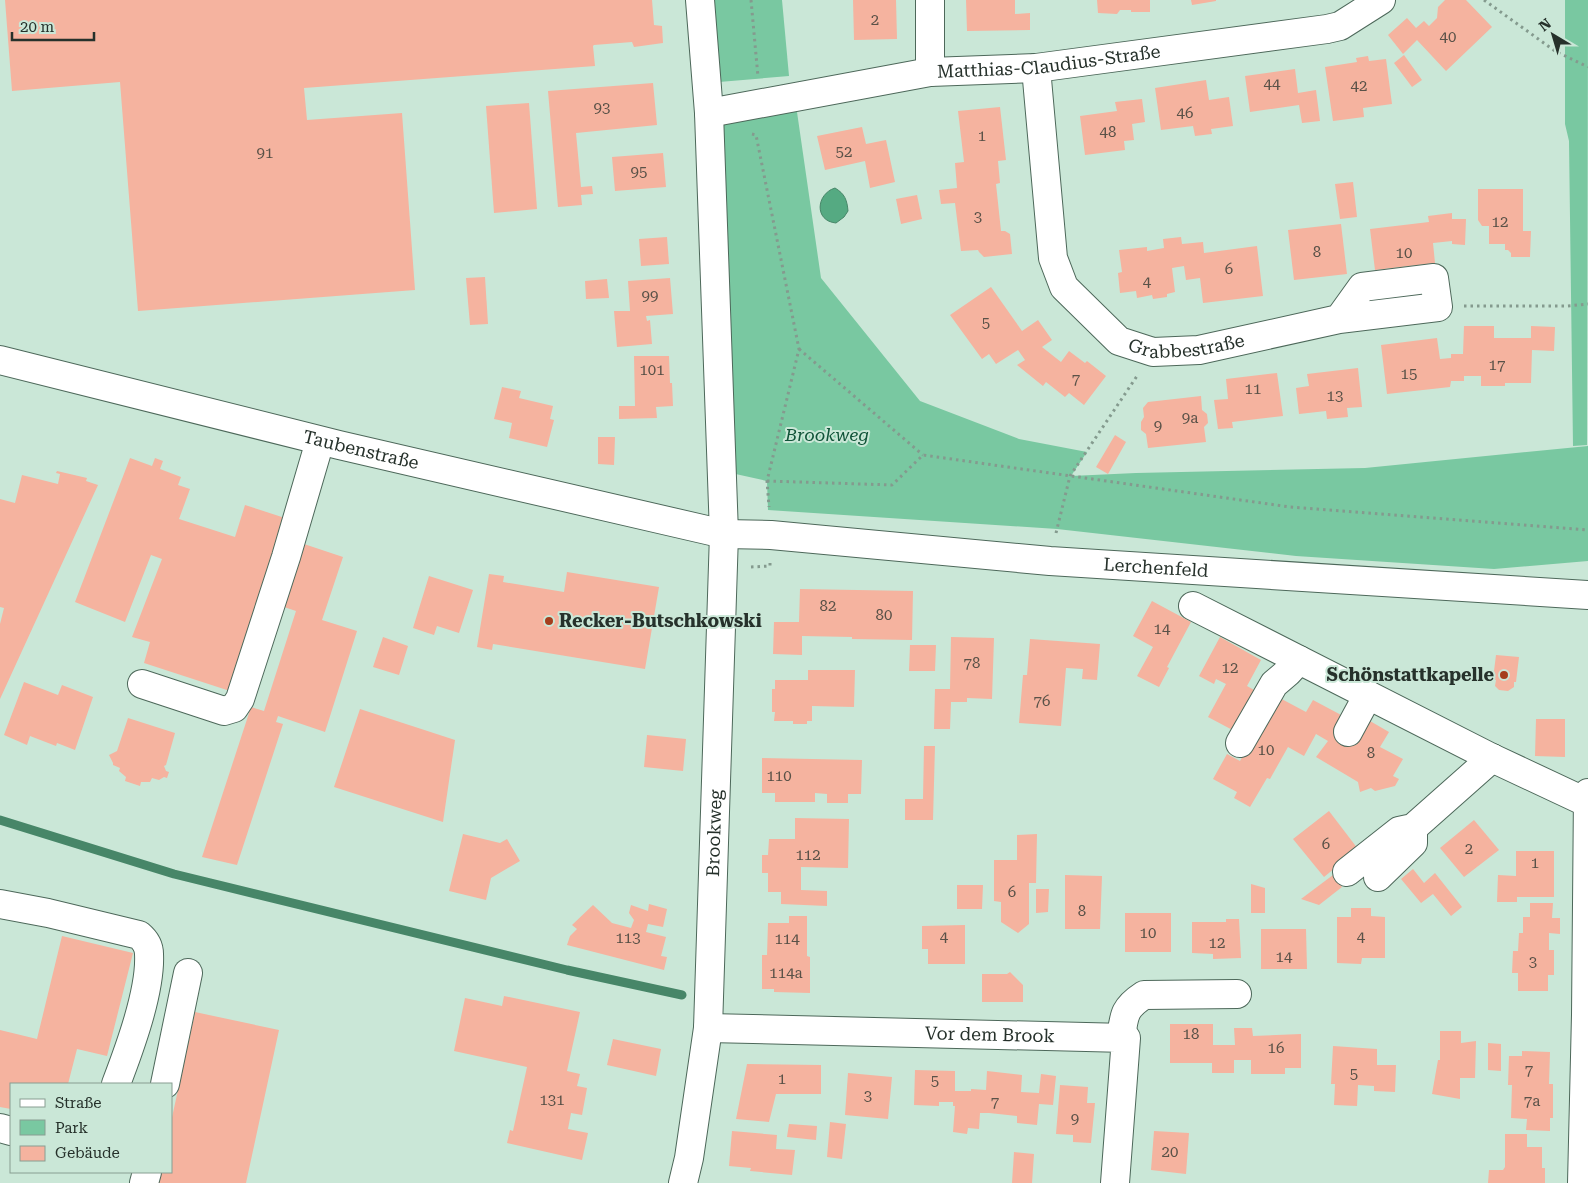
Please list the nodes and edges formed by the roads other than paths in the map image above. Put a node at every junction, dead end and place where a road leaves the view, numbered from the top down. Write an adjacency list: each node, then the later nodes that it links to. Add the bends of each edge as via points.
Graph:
1 (700, 0): 6 (street, Brookweg)
2 (930, 0): 5 (street)
3 (1381, 0): 4 (street, Matthias-Claudius-Straße, via 1340,26 1327,29)
4 (1036, 68): 5 (street, Matthias-Claudius-Straße); 7 (street, Grabbestraße, via 1053,258 1064,287 1119,341 1153,352 1199,350 1339,319)
5 (930, 72): 6 (street, Matthias-Claudius-Straße)
6 (709, 112): 10 (street, Brookweg)
7 (1438, 307)
8 (0, 360): 9 (street, Taubenstraße)
9 (320, 441): 10 (street, Taubenstraße); 14 (street, via 286,557 240,699 234,708 224,711)
10 (724, 534): 11 (street, Lerchenfeld, via 771,535 1050,561); 27 (street, Brookweg)
11 (1588, 595)
12 (1193, 606): 13 (street)
13 (1299, 660): 15 (street); 17 (street, via 1274,684)
14 (142, 684)
15 (1368, 695): 16 (street); 18 (street)
16 (1348, 732)
17 (1240, 742)
18 (1492, 758): 20 (street); 21 (street)
19 (1588, 794): 20 (street)
20 (1588, 803): 33 (street)
21 (1413, 828): 22 (street, via 1399,831); 23 (street, via 1413,843)
22 (1347, 872)
23 (1378, 877)
24 (0, 904): 29 (street, via 139,935 146,942 149,953 147,980)
25 (188, 973): 30 (street)
26 (1237, 994): 28 (street, via 1144,995 1132,1002 1124,1014)
27 (708, 1028): 28 (street, Vor dem Brook); 31 (street, Brookweg)
28 (1121, 1038): 32 (street, via 1126,1038)
29 (116, 1083)
30 (165, 1083)
31 (683, 1183)
32 (1115, 1183)
33 (1582, 1183)

